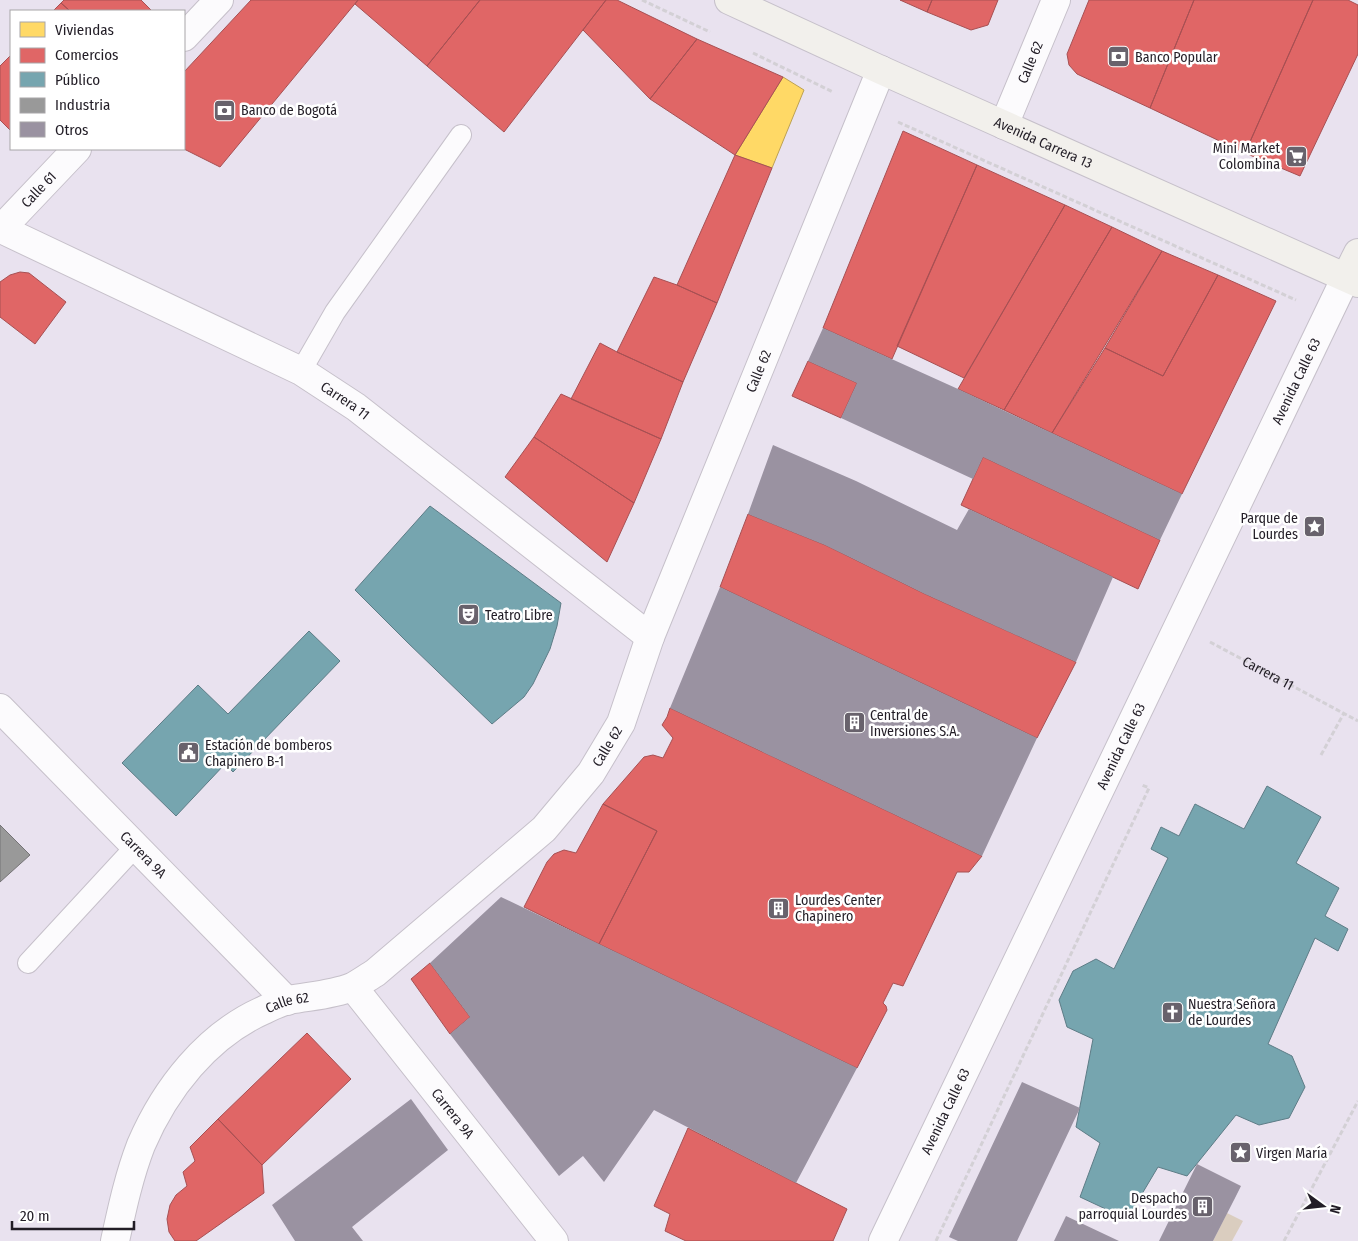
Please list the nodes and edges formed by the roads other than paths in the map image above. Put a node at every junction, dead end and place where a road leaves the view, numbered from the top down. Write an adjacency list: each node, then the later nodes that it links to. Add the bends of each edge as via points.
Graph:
1 (219, 0): 4 (street)
2 (729, 0): 5 (main road, Avenida Carrera 13)
3 (1056, 0): 6 (street, Calle 62)
4 (185, 36)
5 (880, 70): 6 (main road, Avenida Carrera 13); 13 (street, Calle 62)
6 (1004, 125): 11 (main road, Avenida Carrera 13)
7 (461, 135): 12 (lane, via 335,312)
8 (76, 150): 9 (street, Calle 61)
9 (0, 229): 12 (street, Carrera 11)
10 (1358, 253): 11 (main road, Avenida Calle 63)
11 (1352, 280): 23 (street, Avenida Calle 63, via 1328,314)
12 (301, 371): 13 (street, Carrera 11, via 356,406)
13 (650, 636): 17 (street, Calle 62, via 621,723 591,773 544,829 399,954)
14 (0, 708): 15 (street, Carrera 9A)
15 (136, 846): 16 (lane); 18 (street, Carrera 9A)
16 (28, 964)
17 (353, 987): 18 (street, Calle 62); 22 (street, Carrera 9A)
18 (287, 1001): 19 (street, Calle 62, via 246,1019 213,1043 183,1073 159,1110 142,1145)
19 (122, 1207): 20 (street, Calle 62); 21 (street)
20 (115, 1241)
21 (129, 1241)
22 (554, 1241)
23 (883, 1241)

